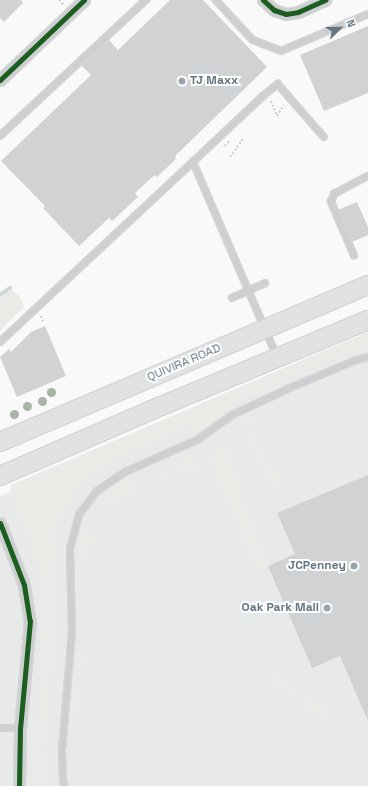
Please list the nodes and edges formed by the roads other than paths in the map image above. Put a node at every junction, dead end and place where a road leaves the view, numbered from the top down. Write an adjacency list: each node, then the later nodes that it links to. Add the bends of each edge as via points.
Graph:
1 (84, 0): 7 (street)
2 (146, 0): 8 (lane)
3 (216, 0): 6 (lane, via 253,40 281,51)
4 (263, 0): 5 (street, via 274,10 286,14 298,12)
5 (325, 0)
6 (368, 14)
7 (0, 80)
8 (0, 136)
9 (324, 137): 10 (lane, via 278,84)
10 (193, 162): 15 (lane); 19 (lane)
11 (368, 176): 12 (lane, via 334,194 331,202)
12 (354, 256)
13 (265, 283): 15 (lane)
14 (368, 285): 18 (main road, QUIVIRA ROAD)
15 (249, 291): 16 (lane); 18 (lane)
16 (232, 298)
17 (368, 320): 21 (main road)
18 (265, 329): 21 (lane); 22 (main road, QUIVIRA ROAD)
19 (0, 342)
20 (368, 357): 28 (lane, via 284,390 234,414 197,440 125,472 97,491 79,515 70,549 72,633 62,751)
21 (277, 358): 23 (main road)
22 (0, 442)
23 (0, 476)
24 (0, 523): 26 (street, via 24,585 30,621)
25 (0, 728): 26 (lane)
26 (20, 728): 27 (street)
27 (19, 786)
28 (65, 786)

